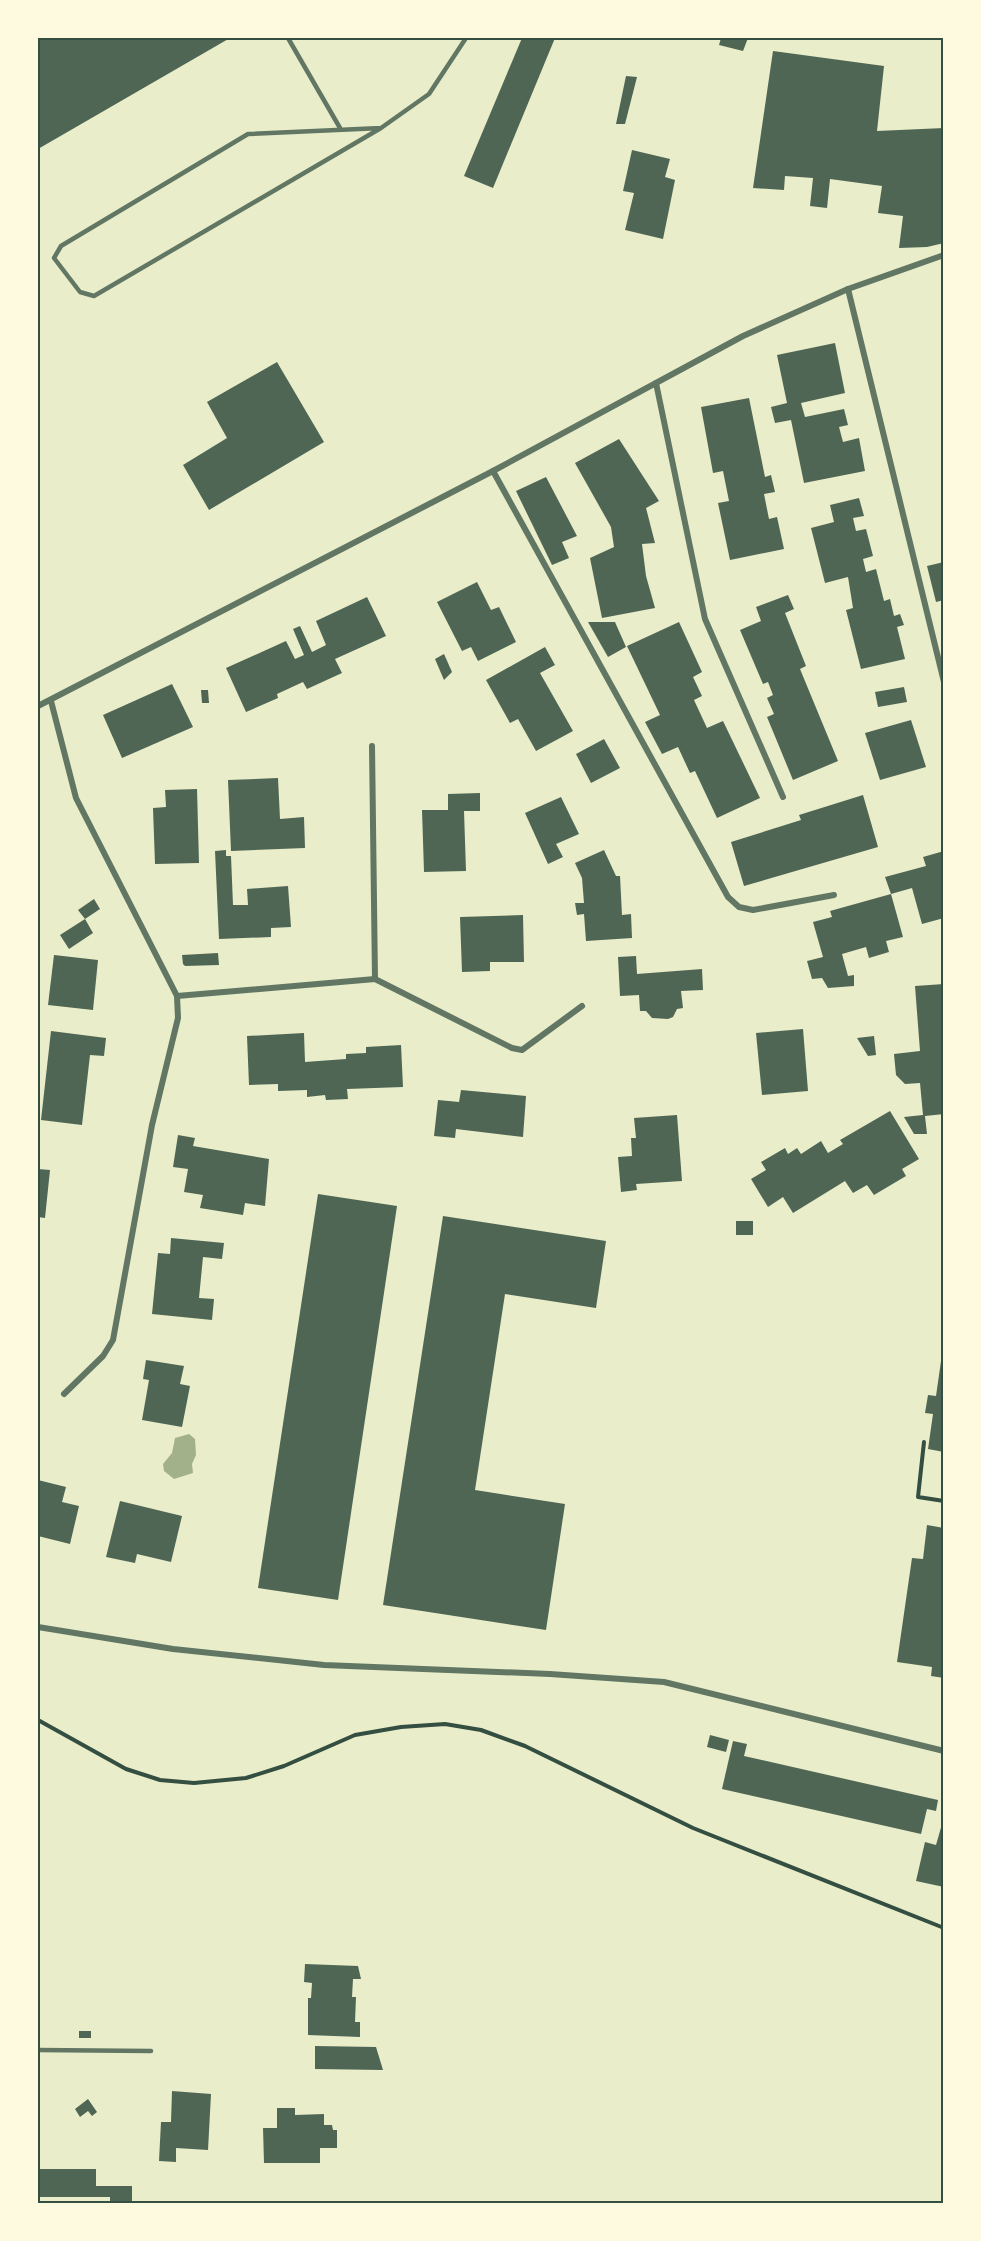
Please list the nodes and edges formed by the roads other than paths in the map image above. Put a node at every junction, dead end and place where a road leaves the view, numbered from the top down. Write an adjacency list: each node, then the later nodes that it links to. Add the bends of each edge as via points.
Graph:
1 (288, 38): 3 (lane)
2 (466, 38): 4 (lane, via 429,94)
3 (340, 128): 4 (lane); 4 (lane, via 248,134 61,246 54,258 80,291 94,296)
4 (381, 128)
5 (944, 255): 6 (street)
6 (848, 289): 7 (street, via 743,336); 9 (street)
7 (656, 383): 8 (street); 13 (street, via 705,619)
8 (493, 471): 10 (street); 14 (street, via 728,897 739,907 753,910)
9 (944, 682)
10 (51, 700): 11 (street); 16 (street, via 76,798)
11 (38, 706)
12 (372, 746): 15 (street)
13 (783, 797)
14 (834, 895)
15 (375, 980): 16 (street); 17 (street, via 522,1050)
16 (177, 996): 18 (street, via 178,1017 152,1125 113,1340 104,1356)
17 (582, 1006)
18 (64, 1394)
19 (38, 1627): 20 (street, via 173,1649 324,1665 664,1682)
20 (944, 1751)
21 (38, 2050): 22 (lane)
22 (151, 2051)

